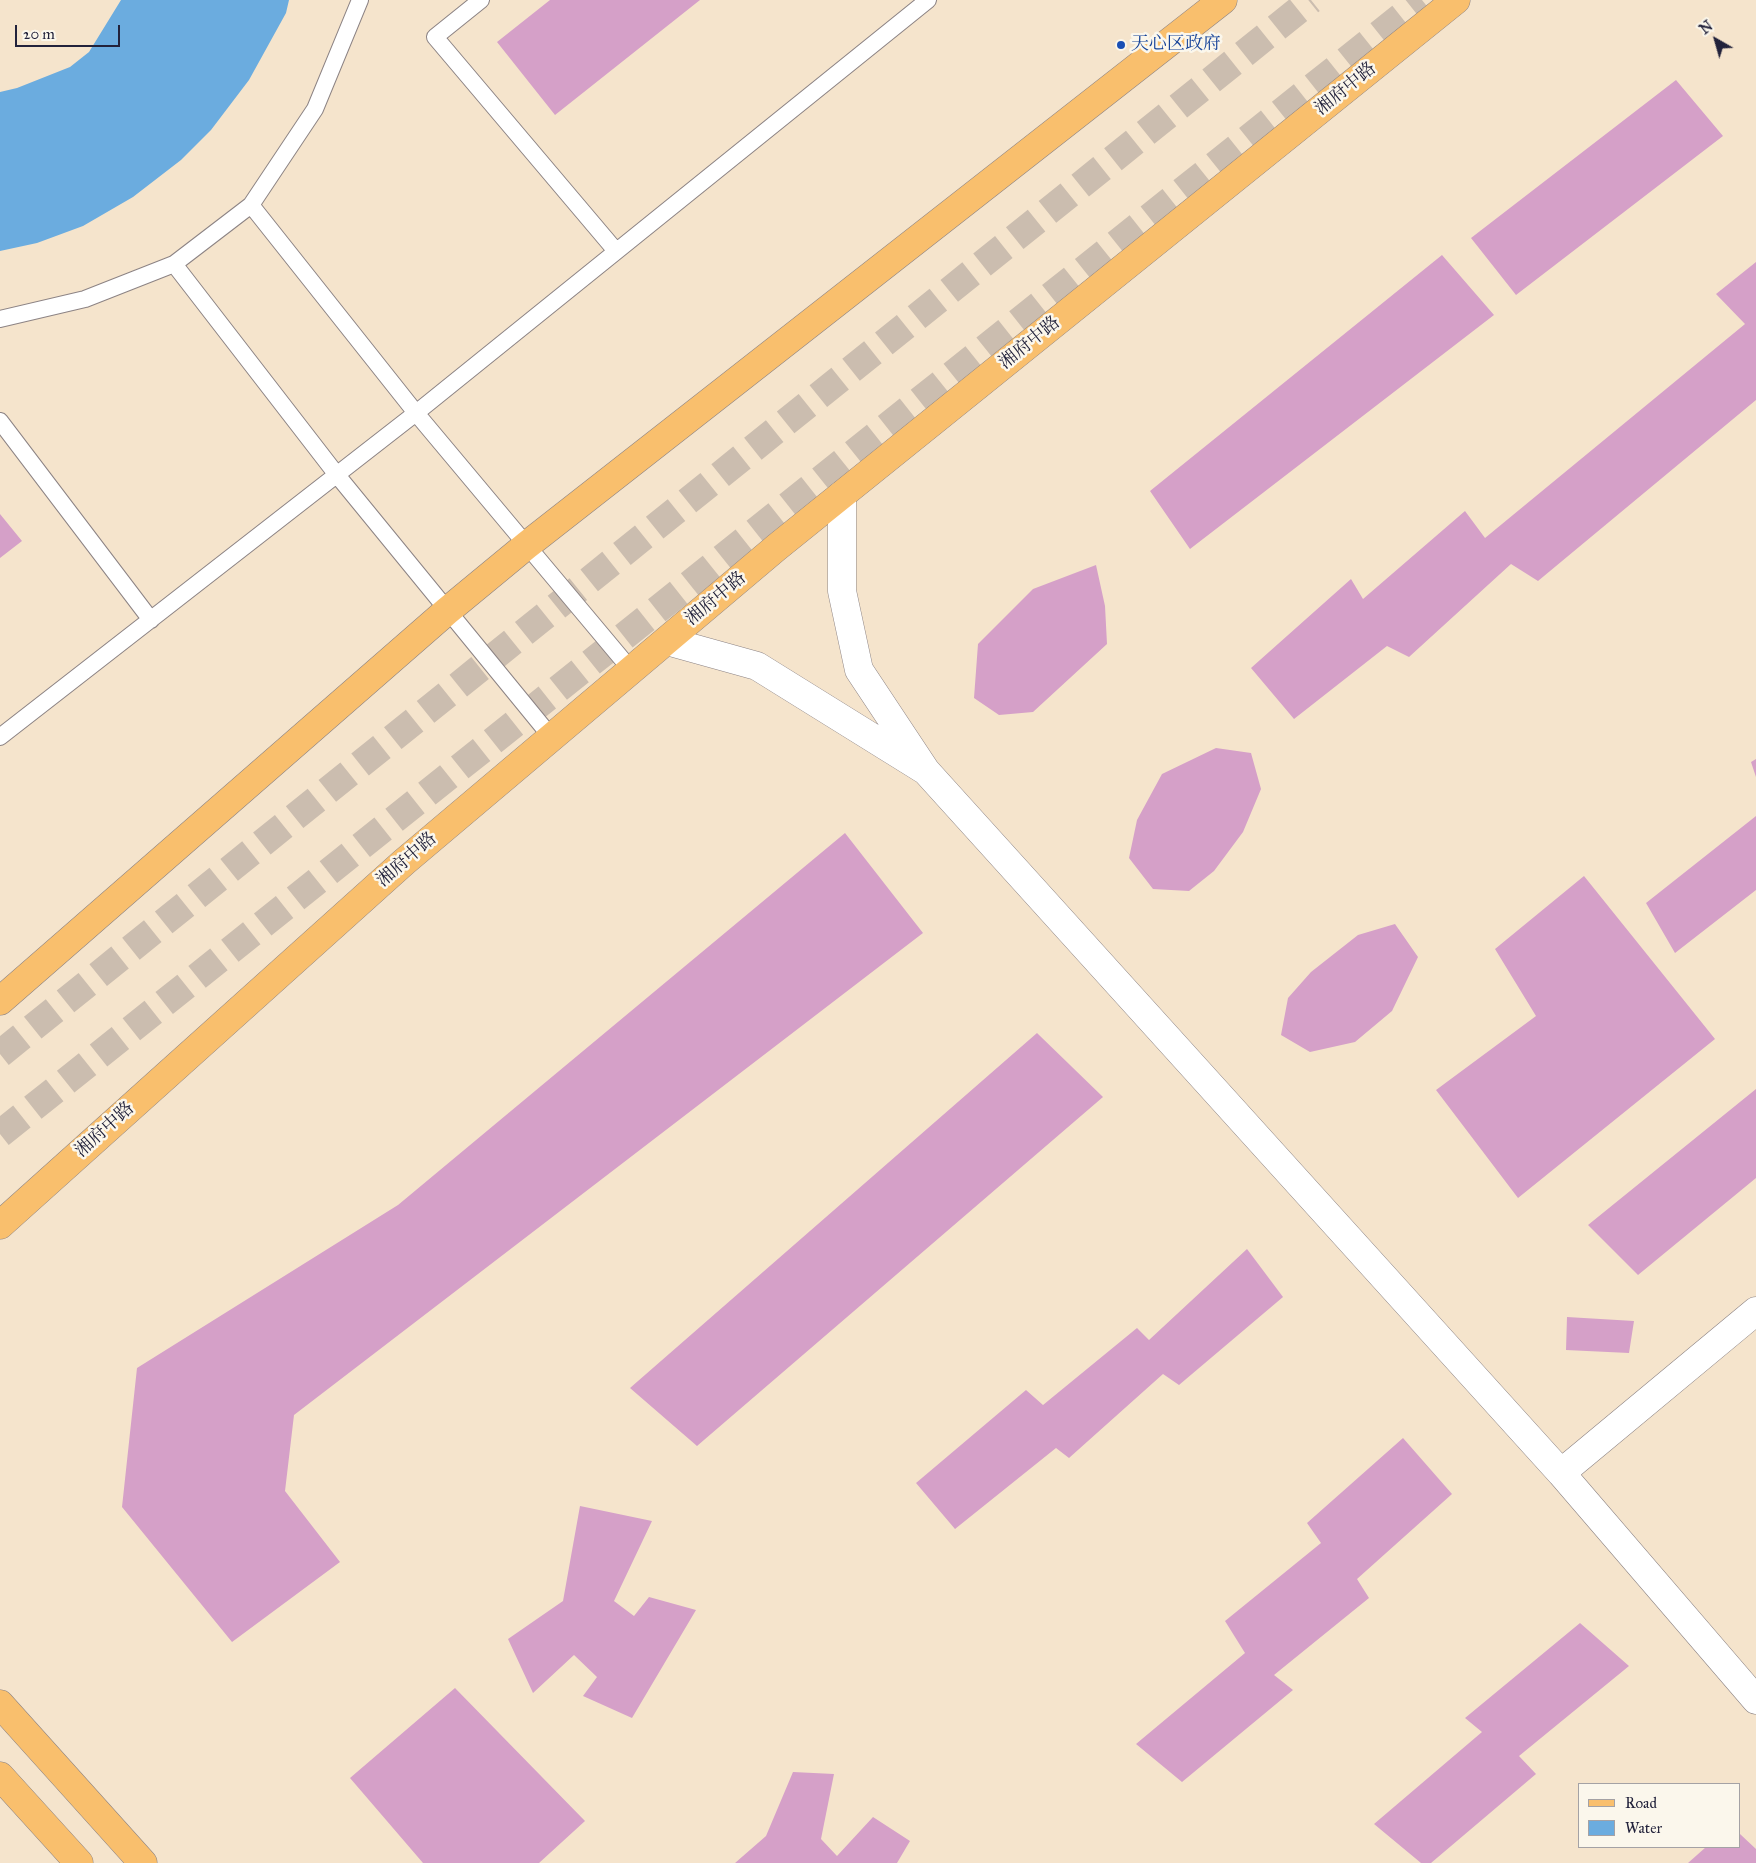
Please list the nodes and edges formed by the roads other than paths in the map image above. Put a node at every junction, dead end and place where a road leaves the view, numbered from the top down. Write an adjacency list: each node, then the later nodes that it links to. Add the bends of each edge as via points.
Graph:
1 (360, 0): 6 (lane, via 315,109)
2 (481, 0): 7 (lane, via 435,37)
3 (928, 0): 7 (lane)
4 (1223, 0): 14 (main road)
5 (1456, 0): 13 (main road, 湘府中路)
6 (251, 204): 8 (lane); 10 (lane)
7 (616, 252): 10 (lane)
8 (174, 264): 9 (lane, via 85,299); 12 (lane)
9 (0, 318)
10 (416, 413): 12 (lane); 14 (lane)
11 (0, 421): 16 (lane)
12 (336, 475): 15 (lane); 16 (lane)
13 (842, 495): 17 (main road, 湘府中路); 21 (street, via 842,591 859,670)
14 (527, 545): 15 (main road); 18 (lane)
15 (447, 611): 20 (lane); 22 (main road)
16 (151, 620): 19 (lane)
17 (667, 641): 18 (main road, 湘府中路); 21 (street, via 757,666)
18 (632, 671): 20 (main road, 湘府中路)
19 (0, 737)
20 (552, 738): 23 (main road, 湘府中路, via 404,862)
21 (926, 771): 25 (street)
22 (0, 1001)
23 (0, 1225)
24 (1756, 1311): 25 (street)
25 (1561, 1473): 26 (street)
26 (1756, 1700)
27 (0, 1704): 30 (main road)
28 (0, 1776): 29 (main road)
29 (79, 1863)
30 (143, 1863)

